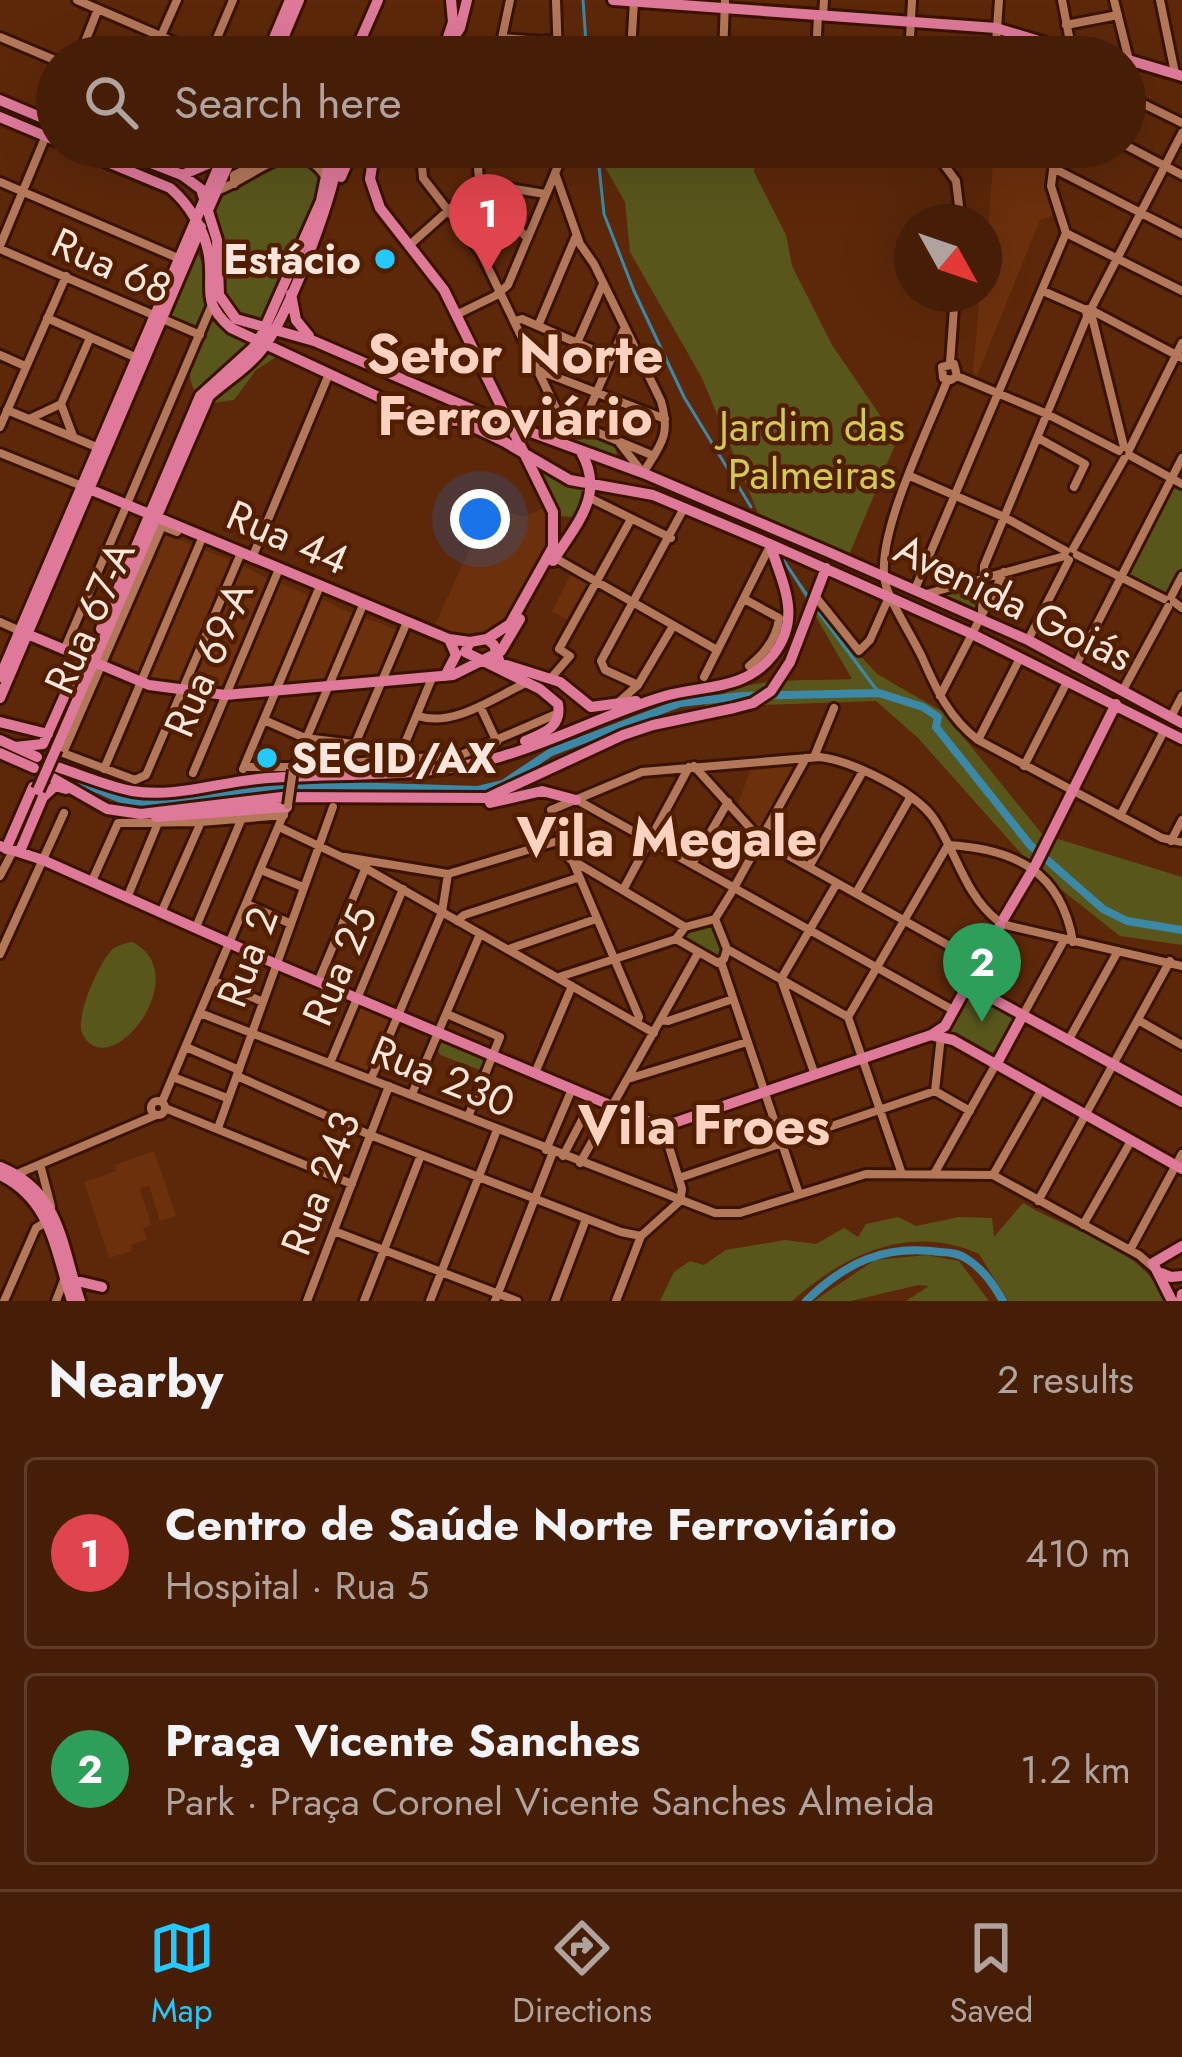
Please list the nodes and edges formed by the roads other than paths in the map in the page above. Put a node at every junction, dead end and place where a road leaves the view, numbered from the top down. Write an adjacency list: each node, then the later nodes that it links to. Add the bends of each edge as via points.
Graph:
1 (176, 0): 29 (street)
2 (233, 0): 30 (street)
3 (295, 0): 31 (main road)
4 (374, 0): 32 (main road)
5 (452, 0): 24 (main road)
6 (467, 0): 24 (main road)
7 (510, 0): 35 (street)
8 (556, 0): 36 (street)
9 (613, 0): 17 (main road)
10 (824, 0): 22 (street)
11 (912, 0): 25 (street)
12 (999, 0): 27 (street)
13 (1062, 0): 26 (street)
14 (1114, 0): 23 (street)
15 (1160, 0): 48 (street)
16 (84, 1): 21 (street)
17 (634, 1): 18 (main road); 37 (street)
18 (680, 3): 19 (main road)
19 (725, 5): 20 (main road); 38 (street)
20 (774, 6): 22 (main road)
21 (98, 9): 28 (street); 29 (street)
22 (821, 15): 25 (main road); 39 (street)
23 (1118, 15): 26 (street); 44 (street)
24 (458, 16): 33 (main road); 34 (main road)
25 (911, 21): 27 (main road); 40 (street)
26 (1066, 26): 43 (street)
27 (996, 28): 41 (street); 42 (main road)
28 (87, 36)
29 (161, 36)
30 (218, 36)
31 (279, 36)
32 (359, 36)
33 (448, 36)
34 (453, 36)
35 (502, 36)
36 (552, 36)
37 (635, 36)
38 (724, 36)
39 (818, 36)
40 (910, 36)
41 (996, 36)
42 (1019, 36)
43 (1068, 36)
44 (1122, 36)
45 (0, 37): 46 (street)
46 (36, 52)
47 (1146, 65): 48 (main road)
48 (1178, 74)
49 (0, 100): 51 (main road)
50 (1146, 105): 53 (street)
51 (36, 115)
52 (0, 117): 54 (main road)
53 (1182, 123)
54 (36, 132)
55 (1182, 133): 57 (street)
56 (1146, 156): 57 (street)
57 (1165, 166): 77 (street); 88 (street)
58 (36, 168): 83 (street)
59 (119, 168): 89 (main road, via 175,192)
60 (162, 168): 78 (main road)
61 (198, 168): 78 (main road)
62 (223, 168): 85 (main road)
63 (249, 168): 75 (street)
64 (260, 168): 79 (street)
65 (318, 168): 80 (street)
66 (333, 168): 80 (main road)
67 (336, 168): 103 (main road)
68 (372, 168): 138 (main road, via 380,208 441,283)
69 (374, 168): 94 (main road, via 377,194)
70 (422, 168): 87 (street)
71 (477, 168): 82 (street)
72 (556, 168): 76 (street)
73 (947, 168): 86 (street)
74 (1053, 168): 88 (street); 90 (street)
75 (245, 170): 79 (street)
76 (554, 173): 84 (street); 91 (street)
77 (1182, 175)
78 (182, 176): 85 (main road)
79 (234, 180): 85 (street)
80 (327, 180): 115 (main road)
81 (0, 182): 83 (street)
82 (478, 183): 84 (street); 87 (street); 93 (street)
83 (23, 191): 95 (street); 96 (street)
84 (545, 194): 93 (street)
85 (210, 198): 89 (main road); 115 (main road, Avenida Goiás, via 221,302)
86 (959, 204)
87 (447, 211): 94 (street); 101 (street)
88 (1141, 213): 92 (street); 98 (street)
89 (196, 226): 96 (main road); 97 (main road)
90 (1066, 233): 98 (street); 104 (street)
91 (576, 234): 100 (street); 112 (street)
92 (1182, 234)
93 (527, 238): 101 (street)
94 (413, 242): 108 (main road)
95 (1, 251): 99 (street, Rua 68)
96 (185, 256): 97 (main road); 110 (main road)
97 (209, 259): 105 (main road)
98 (1118, 259): 102 (street); 107 (street)
99 (66, 276): 109 (street); 110 (street, Rua 68)
100 (602, 285): 113 (street); 118 (street)
101 (502, 290): 108 (street); 111 (street)
102 (1182, 290)
103 (291, 291): 115 (main road); 117 (main road)
104 (1042, 291): 107 (street); 134 (street)
105 (212, 307): 114 (street); 115 (main road, Avenida Goiás, via 230,328)
106 (954, 312): 127 (street)
107 (1090, 312): 123 (street); 139 (street); 150 (street)
108 (460, 313): 142 (main road)
109 (46, 318): 116 (street); 128 (street)
110 (159, 318): 114 (street, Rua 68); 124 (main road); 160 (main road)
111 (515, 321): 112 (street); 129 (street)
112 (538, 326): 118 (street)
113 (624, 329): 126 (street); 141 (street)
114 (200, 335): 131 (street)
115 (266, 335): 117 (main road, Avenida Goiás); 120 (main road, Avenida Goiás); 122 (main road); 135 (main road)
116 (90, 338): 124 (street); 136 (street)
117 (309, 339): 125 (main road, via 296,347); 138 (main road, Avenida Goiás)
118 (577, 343): 126 (street)
119 (1182, 343): 123 (street)
120 (281, 349): 122 (main road); 125 (main road, Avenida Goiás)
121 (0, 356): 128 (street)
122 (257, 356): 135 (main road)
123 (1179, 356): 150 (street)
124 (137, 358): 148 (main road)
125 (298, 358): 130 (main road, Avenida Goiás)
126 (612, 358): 133 (street)
127 (950, 363): 132 (street, via 957,368); 132 (street, via 940,370)
128 (26, 366): 137 (street)
129 (538, 370): 133 (street); 143 (street, via 565,428)
130 (329, 374): 152 (main road, Avenida Goiás); 179 (street)
131 (182, 377): 135 (street, via 190,392); 164 (street)
132 (952, 378): 134 (street); 157 (street)
133 (598, 390): 141 (street); 143 (street)
134 (998, 393): 139 (street); 163 (street)
135 (204, 396): 167 (main road)
136 (61, 404): 140 (street); 145 (street)
137 (7, 410): 140 (street); 144 (street)
138 (499, 414): 142 (main road, Avenida Goiás)
139 (1047, 414): 146 (street); 150 (street)
140 (29, 419): 145 (street)
141 (666, 419): 153 (street)
142 (513, 426): 149 (main road, Avenida Goiás); 152 (main road)
143 (582, 426): 147 (street)
144 (0, 427)
145 (74, 436): 148 (street)
146 (1038, 438): 161 (street, via 1085,464); 169 (street)
147 (618, 441): 153 (street); 155 (street); 156 (street)
148 (99, 448): 160 (main road)
149 (581, 452): 155 (main road, Avenida Goiás); 162 (main road)
150 (1125, 452): 158 (street); 178 (street)
151 (0, 453): 160 (street)
152 (526, 454): 162 (main road, Avenida Goiás); 166 (main road)
153 (654, 457): 156 (street)
154 (1182, 458): 158 (street)
155 (620, 465): 156 (main road, Avenida Goiás)
156 (643, 473): 177 (main road, Avenida Goiás)
157 (910, 476): 163 (street); 183 (street, via 890,526)
158 (1169, 482): 159 (street); 185 (street)
159 (1182, 484)
160 (82, 487): 164 (main road, Rua 44); 200 (main road)
161 (1074, 487)
162 (591, 492): 165 (main road, Avenida Goiás, via 636,490); 168 (main road); 170 (street)
163 (957, 495): 169 (street); 189 (street)
164 (126, 507): 167 (main road, Rua 44); 204 (street)
165 (685, 508): 175 (street); 176 (main road, Avenida Goiás)
166 (553, 512): 168 (main road, via 561,520); 172 (main road)
167 (154, 516): 171 (main road, Rua 44); 205 (main road); 211 (main road)
168 (580, 516): 173 (main road)
169 (1004, 517): 178 (street); 186 (street)
170 (630, 521): 175 (street); 187 (street)
171 (178, 529): 174 (main road, Rua 44); 205 (street, Rua 67-A, via 162,526)
172 (556, 531): 173 (main road); 202 (main road, via 510,624)
173 (570, 534): 180 (main road)
174 (203, 536): 179 (main road, Rua 44); 219 (street)
175 (670, 538): 193 (street)
176 (770, 544): 177 (main road, via 779,536); 181 (main road, Avenida Goiás); 191 (street); 231 (main road, via 790,601 776,651 737,682)
177 (816, 546): 183 (main road, Avenida Goiás)
178 (1070, 554): 185 (street); 186 (street); 203 (street)
179 (247, 555): 182 (main road, Rua 44); 226 (street)
180 (555, 557): 187 (street); 208 (main road)
181 (826, 568): 190 (main road, Avenida Goiás); 192 (main road)
182 (279, 569): 188 (main road, Rua 44); 228 (street, Rua 69-A)
183 (884, 576): 189 (main road, Avenida Goiás); 190 (street)
184 (1182, 576): 195 (street)
185 (1120, 577): 195 (street); 213 (street)
186 (990, 578): 189 (street); 196 (street); 196 (street)
187 (596, 581): 193 (street); 217 (street, via 559,649 570,656)
188 (320, 586): 194 (main road, Rua 44); 227 (street)
189 (921, 592): 196 (main road, Avenida Goiás)
190 (890, 596): 192 (street, via 859,651); 201 (main road, Avenida Goiás); 224 (street)
191 (746, 600): 207 (street); 212 (street, via 779,618)
192 (813, 601): 266 (main road, via 790,662 753,703 653,725 518,786)
193 (634, 603): 199 (street); 222 (street, via 602,662)
194 (363, 604): 198 (main road, Rua 44); 223 (street)
195 (1171, 605): 225 (street)
196 (980, 614): 201 (street); 203 (main road, Avenida Goiás)
197 (0, 622): 200 (street)
198 (407, 622): 206 (main road, Rua 44); 220 (street)
199 (673, 626): 207 (street); 222 (street)
200 (24, 633): 204 (main road); 215 (main road); 230 (main road)
201 (972, 634): 209 (main road, Avenida Goiás); 224 (street)
202 (487, 639): 206 (main road); 208 (main road)
203 (1028, 640): 213 (main road, Avenida Goiás)
204 (64, 650): 211 (main road)
205 (103, 650): 211 (main road)
206 (463, 650): 210 (main road); 214 (main road)
207 (717, 650): 216 (street)
208 (495, 655): 210 (main road); 218 (main road)
209 (1020, 658): 221 (main road, Avenida Goiás); 245 (street)
210 (481, 660): 214 (main road); 218 (main road)
211 (90, 662): 219 (main road); 248 (main road); 248 (main road)
212 (749, 666)
213 (1075, 668): 225 (main road, Avenida Goiás)
214 (439, 676): 220 (main road); 236 (street)
215 (0, 677)
216 (704, 677)
217 (551, 678): 218 (main road); 232 (main road, via 591,707)
218 (531, 680): 233 (street); 253 (main road, via 556,701 557,722)
219 (140, 681): 226 (main road); 260 (street)
220 (380, 681): 223 (main road); 247 (street)
221 (1067, 682): 234 (main road, Avenida Goiás); 257 (street)
222 (638, 685): 232 (street)
223 (327, 686): 227 (main road); 242 (street)
224 (940, 690): 245 (street, via 956,722)
225 (1123, 690): 234 (main road); 239 (main road, Avenida Goiás)
226 (182, 692): 228 (main road); 260 (street, via 142,779)
227 (274, 692): 228 (main road); 238 (street)
228 (225, 694): 262 (street, Rua 69-A)
229 (1182, 696): 239 (street)
230 (0, 698)
231 (652, 700): 232 (main road); 253 (main road)
232 (620, 701)
233 (480, 706): 236 (street); 246 (street)
234 (1115, 706): 241 (main road, Avenida Goiás); 264 (main road)
235 (834, 708): 251 (street)
236 (418, 716): 252 (street)
237 (554, 716): 246 (street)
238 (263, 719): 242 (street); 258 (street, via 243,768)
239 (1177, 720)
240 (0, 722): 248 (main road)
241 (1164, 731): 243 (main road, Avenida Goiás); 273 (street)
242 (305, 738): 247 (street); 258 (street)
243 (1182, 739)
244 (0, 740): 249 (main road)
245 (978, 740): 257 (street)
246 (497, 742): 252 (street, via 461,755)
247 (354, 745): 254 (street)
248 (54, 746): 249 (main road); 259 (street); 260 (street); 285 (main road, bridge)
249 (15, 747): 250 (main road, via 35,763)
250 (0, 753)
251 (810, 758): 256 (street); 261 (street); 281 (street)
252 (398, 760): 254 (street)
253 (484, 761): 259 (main road, via 236,781 173,794 130,791)
254 (347, 764): 255 (street)
255 (306, 766)
256 (692, 766): 267 (street, via 642,772); 268 (street); 280 (street)
257 (1024, 766): 264 (street)
258 (293, 768): 270 (street, bridge)
259 (68, 770): 263 (main road, via 52,772)
260 (104, 770)
261 (863, 770): 265 (street); 292 (street)
262 (193, 773)
263 (74, 791): 272 (main road); 285 (main road, via 55,786 43,796)
264 (1073, 791): 273 (street); 291 (main road)
265 (910, 798): 284 (street); 303 (street)
266 (463, 800): 267 (main road, via 542,791); 272 (main road, via 264,798)
267 (567, 800): 279 (street, via 550,810); 280 (street)
268 (728, 802): 281 (street); 290 (street)
269 (333, 807): 283 (street, Rua 2)
270 (286, 809): 272 (main road); 274 (street); 278 (street)
271 (64, 813): 287 (street)
272 (141, 814)
273 (1120, 816): 282 (street)
274 (242, 817): 276 (street); 314 (street)
275 (1182, 820): 282 (street)
276 (201, 822): 277 (street); 307 (street)
277 (158, 823): 297 (street, via 118,823); 304 (street)
278 (279, 827): 283 (street); 293 (street)
279 (561, 840): 286 (street); 294 (street)
280 (650, 841): 290 (street); 302 (street)
281 (762, 841): 292 (street); 300 (street)
282 (1177, 842)
283 (320, 844): 289 (street); 299 (street, Rua 2)
284 (948, 844): 291 (street); 310 (street); 312 (street, via 982,908)
285 (12, 849): 287 (main road); 288 (street); 295 (street)
286 (569, 858): 296 (street); 302 (street)
287 (43, 860): 297 (main road); 317 (street)
288 (0, 863)
289 (366, 863): 294 (street); 301 (street); 339 (street)
290 (692, 864): 300 (street)
291 (1035, 866): 312 (main road); 320 (street, via 1054,891)
292 (809, 867): 298 (street)
293 (261, 870): 299 (street); 305 (street)
294 (448, 874): 306 (street)
295 (0, 875)
296 (577, 878): 309 (street); 311 (street)
297 (91, 883): 304 (main road)
298 (837, 883): 303 (street); 316 (street)
299 (304, 887): 313 (street, Rua 2)
300 (734, 888): 308 (street); 316 (street)
301 (404, 890): 306 (street); 342 (street, Rua 25)
302 (622, 890): 315 (street)
303 (856, 893): 310 (street)
304 (127, 898): 307 (main road)
305 (247, 904): 313 (street); 321 (street)
306 (442, 912): 311 (street); 348 (street)
307 (161, 913): 314 (main road)
308 (715, 919): 315 (street); 322 (street)
309 (596, 920): 323 (street); 328 (street)
310 (904, 920): 324 (street); 335 (street)
311 (457, 921): 318 (street)
312 (1002, 922): 320 (street); 331 (main road)
313 (291, 924): 332 (street, Rua 2)
314 (196, 927): 321 (main road)
315 (685, 927): 319 (street)
316 (810, 930): 335 (street); 337 (street)
317 (4, 932): 327 (street)
318 (480, 934): 323 (street); 347 (street)
319 (676, 939): 326 (street); 328 (street)
320 (1069, 941): 325 (street); 349 (street)
321 (230, 943): 332 (main road); 338 (street)
322 (727, 949): 330 (street); 337 (street)
323 (507, 950): 336 (street)
324 (959, 951): 331 (street); 333 (street)
325 (1118, 951): 329 (street); 358 (street)
326 (698, 953): 330 (street); 351 (street)
327 (0, 954)
328 (614, 959): 336 (street); 353 (street)
329 (1170, 961): 334 (street); 352 (street)
330 (721, 962): 343 (street)
331 (980, 963): 341 (main road)
332 (276, 964): 339 (main road); 344 (street, Rua 2)
333 (951, 965)
334 (1182, 966)
335 (877, 968): 345 (street); 350 (street)
336 (557, 978): 340 (street)
337 (781, 979): 350 (street); 369 (street)
338 (214, 981): 344 (street); 346 (street)
339 (318, 982): 342 (main road)
340 (572, 986): 353 (street); 368 (street)
341 (970, 986): 345 (main road); 349 (main road)
342 (358, 998): 348 (main road); 364 (street, Rua 25)
343 (733, 999): 351 (street); 359 (street)
344 (262, 1002): 356 (street, Rua 2)
345 (953, 1010): 357 (main road)
346 (200, 1013): 356 (street, Rua 230); 361 (street)
347 (447, 1014): 354 (street); 362 (street, via 500,1037)
348 (399, 1016): 354 (main road); 371 (street)
349 (1019, 1016): 358 (main road); 365 (main road)
350 (848, 1017): 363 (street)
351 (662, 1020): 355 (street)
352 (1138, 1020): 360 (street); 366 (street)
353 (637, 1023): 355 (street)
354 (439, 1033): 362 (main road); 378 (street)
355 (655, 1033): 372 (street)
356 (252, 1034): 364 (street, Rua 230); 367 (street, Rua 2)
357 (943, 1034): 363 (main road); 365 (main road); 376 (street)
358 (1068, 1041): 366 (main road)
359 (747, 1042): 372 (street); 377 (street)
360 (1182, 1046)
361 (186, 1047): 367 (street); 370 (street)
362 (494, 1056): 368 (main road); 387 (street)
363 (862, 1058): 369 (main road); 383 (street)
364 (330, 1063): 371 (street, Rua 230)
365 (997, 1063): 375 (main road); 384 (street)
366 (1112, 1066): 381 (main road); 386 (street)
367 (237, 1073): 380 (street, Rua 2); 391 (street)
368 (534, 1073): 374 (main road)
369 (815, 1075): 377 (main road)
370 (173, 1076): 380 (street); 382 (street)
371 (371, 1079): 373 (street, Rua 230)
372 (630, 1079): 379 (street)
373 (389, 1086): 378 (street, Rua 230); 391 (street, Rua 243)
374 (572, 1089): 379 (main road); 394 (street)
375 (1042, 1089): 386 (main road); 403 (street)
376 (935, 1091): 383 (street); 384 (street)
377 (764, 1092): 388 (main road); 393 (street)
378 (412, 1094): 387 (street, Rua 230)
379 (614, 1098): 388 (main road); 396 (street)
380 (228, 1099): 389 (street, Rua 2)
381 (1182, 1102)
382 (161, 1108): 389 (street); 399 (street)
383 (880, 1110): 393 (street); 400 (street)
384 (970, 1111): 397 (street)
385 (585, 1114): 394 (street)
386 (1086, 1114): 392 (main road); 412 (street)
387 (468, 1117): 390 (street, Rua 230)
388 (662, 1127): 406 (street)
389 (218, 1128): 407 (street)
390 (497, 1130): 394 (street, Rua 230); 405 (street)
391 (370, 1135): 395 (street); 407 (street, Rua 243)
392 (1132, 1139): 398 (main road); 416 (street)
393 (782, 1143): 406 (street); 409 (street)
394 (554, 1153): 396 (street, Rua 230); 410 (street)
395 (421, 1155): 405 (street); 420 (street)
396 (580, 1163): 411 (street, Rua 230)
397 (941, 1163): 401 (street); 402 (street)
398 (1180, 1163): 421 (street)
399 (38, 1166): 404 (street); 408 (street); 413 (street)
400 (902, 1174): 401 (street, Rua 230); 409 (street, Rua 230, via 866,1174)
401 (934, 1174): 402 (street, Rua 230)
402 (947, 1174): 403 (street, Rua 230)
403 (993, 1175): 412 (street)
404 (4, 1177): 408 (main road)
405 (479, 1177): 410 (street); 423 (street)
406 (679, 1178): 411 (street)
407 (352, 1184): 417 (street, Rua 243)
408 (31, 1188): 413 (main road); 415 (main road)
409 (799, 1193): 411 (street, Rua 230, via 740,1213)
410 (535, 1199): 414 (street); 426 (street)
411 (676, 1199): 418 (street)
412 (1038, 1201): 416 (street)
413 (51, 1206): 425 (main road)
414 (586, 1219): 418 (street); 434 (street)
415 (46, 1222): 425 (main road); 428 (street, via 36,1228)
416 (1083, 1225): 421 (street)
417 (334, 1231): 420 (street); 430 (street, Rua 243)
418 (641, 1236): 435 (street)
419 (1180, 1248): 422 (main road)
420 (386, 1249): 423 (street); 431 (street)
421 (1134, 1253): 422 (street)
422 (1157, 1266): 424 (main road); 427 (main road)
423 (442, 1272): 426 (street); 432 (street)
424 (1182, 1276)
425 (75, 1293): 425 (main road, via 102,1287); 429 (street)
426 (496, 1297): 433 (street)
427 (1178, 1299)
428 (4, 1301)
429 (56, 1301)
430 (307, 1301)
431 (364, 1301)
432 (430, 1301)
433 (517, 1301)
434 (555, 1301)
435 (616, 1301)

